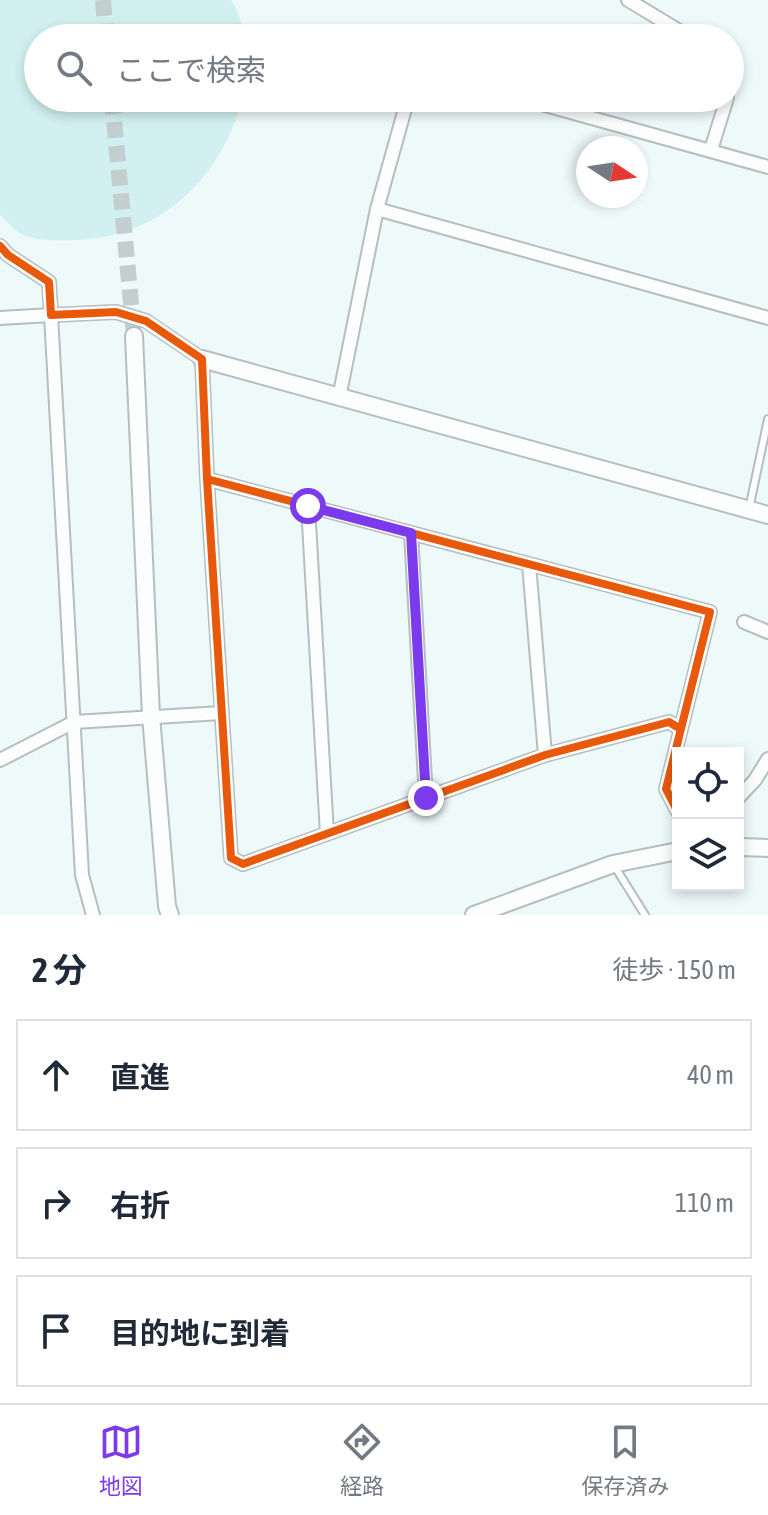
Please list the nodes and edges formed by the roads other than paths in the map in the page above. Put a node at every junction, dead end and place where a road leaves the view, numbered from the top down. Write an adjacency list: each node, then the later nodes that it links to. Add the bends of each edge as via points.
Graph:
1 (628, 0): 2 (street)
2 (668, 24)
3 (404, 112): 8 (street)
4 (571, 112): 6 (street)
5 (723, 112): 6 (street)
6 (711, 150): 7 (street)
7 (768, 167)
8 (377, 209): 12 (street); 15 (street)
9 (0, 246): 10 (street, via 49,282)
10 (51, 315): 11 (street); 14 (street, via 116,312 146,321); 27 (street)
11 (0, 318)
12 (768, 318)
13 (134, 336): 26 (street)
14 (202, 359): 15 (street); 17 (street)
15 (339, 398): 19 (street)
16 (768, 419): 19 (lane)
17 (207, 479): 18 (street); 25 (street)
18 (308, 506): 21 (street); 37 (street)
19 (749, 509): 20 (street)
20 (768, 515)
21 (411, 533): 22 (street); 35 (street)
22 (529, 564): 28 (street, via 710,612); 30 (street)
23 (744, 622): 24 (street)
24 (768, 632)
25 (221, 713): 26 (street); 37 (street, via 231,858 243,864)
26 (151, 716): 27 (street); 43 (street)
27 (74, 722): 32 (street); 42 (street, via 82,875)
28 (679, 728): 29 (street); 30 (street, via 669,722)
29 (675, 747)
30 (545, 755): 35 (street)
31 (768, 759): 34 (street)
32 (0, 760)
33 (672, 761): 36 (street, via 666,789)
34 (744, 792)
35 (426, 798): 37 (street)
36 (672, 800)
37 (327, 834)
38 (744, 847): 39 (street)
39 (768, 848)
40 (672, 852): 41 (street)
41 (613, 864): 44 (street); 45 (lane)
42 (93, 915)
43 (170, 915)
44 (474, 915)
45 (645, 915)

